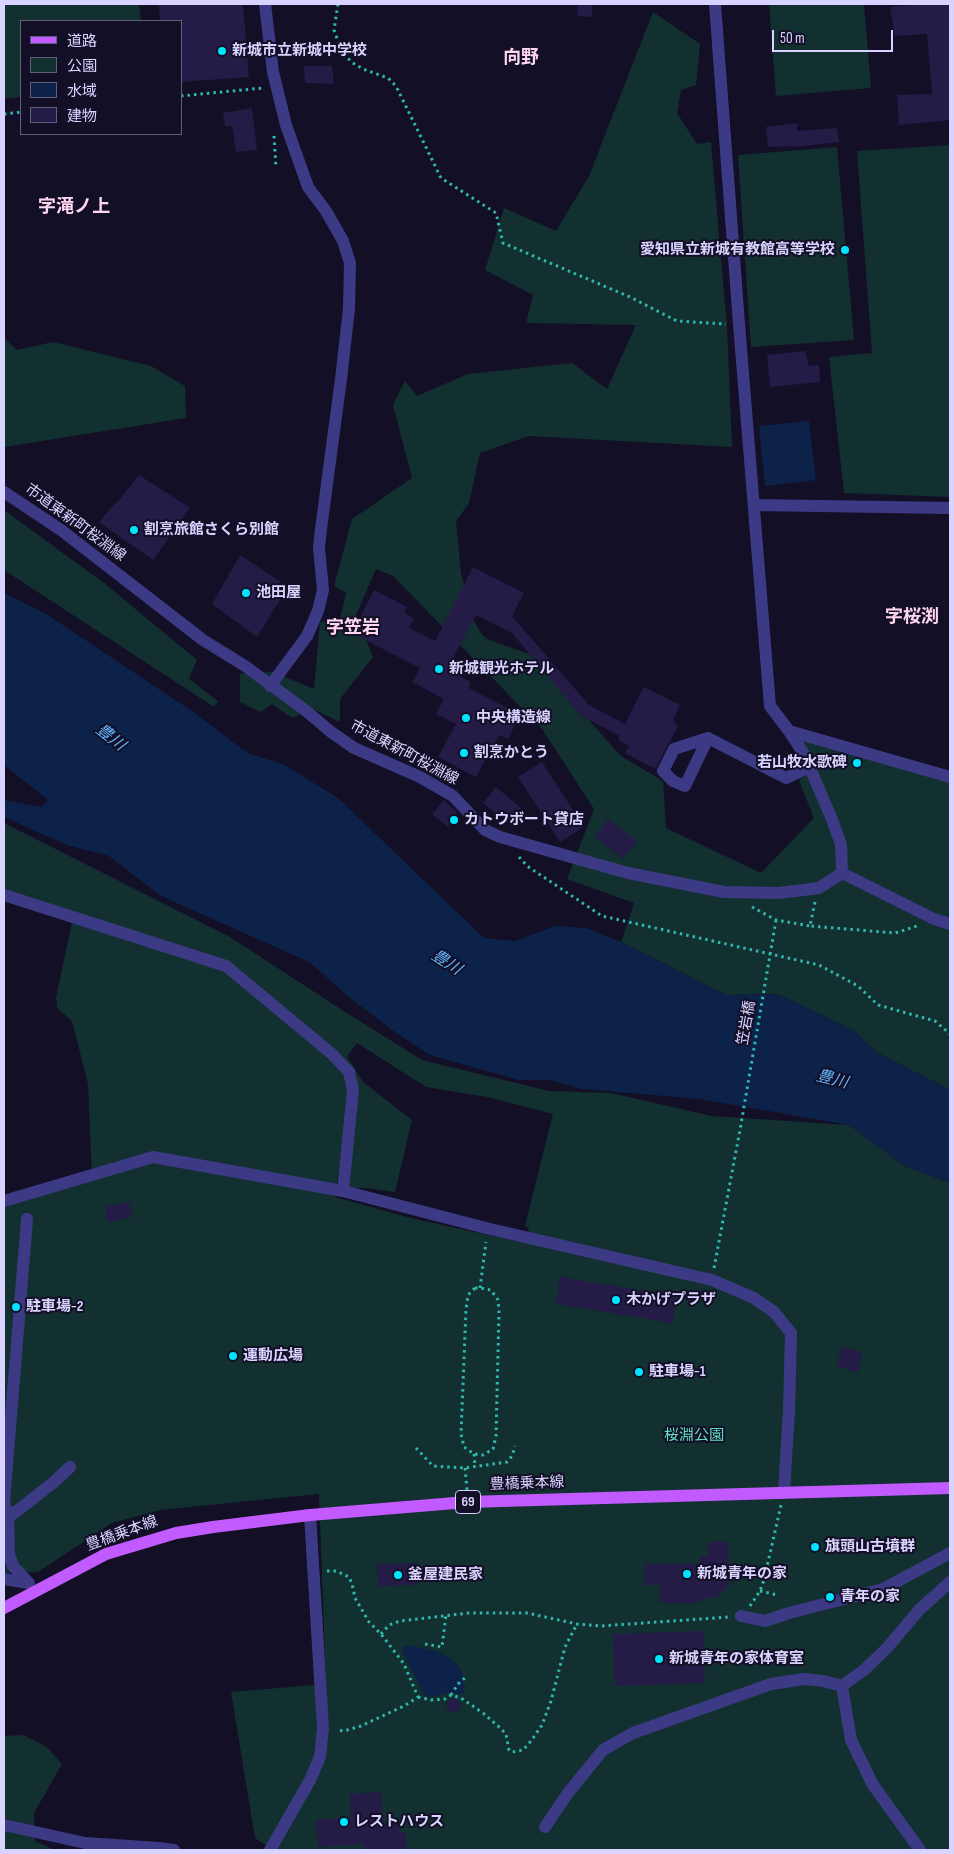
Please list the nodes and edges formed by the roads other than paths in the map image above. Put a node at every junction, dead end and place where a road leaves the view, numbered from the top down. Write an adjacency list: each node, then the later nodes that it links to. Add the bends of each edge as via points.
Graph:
1 (265, 4): 6 (street, via 274,72 286,125 308,188 343,241 350,263 342,379 319,548 323,590 307,636)
2 (715, 4): 4 (street)
3 (4, 492): 6 (street, 市道東新町桜淵線)
4 (754, 505): 5 (street); 7 (street, via 770,706)
5 (950, 508)
6 (270, 686): 11 (street, 市道東新町桜淵線, via 354,748 420,777 453,796 485,830 500,837 628,873 724,892 780,893 819,888)
7 (789, 731): 9 (street); 10 (street)
8 (708, 738): 9 (street, via 786,778)
9 (809, 767): 11 (street, via 841,844)
10 (950, 777)
11 (842, 873): 13 (street)
12 (4, 895): 14 (street, via 226,966 332,1054 349,1072 353,1090)
13 (950, 924)
14 (344, 1191): 15 (street, via 153,1157); 19 (street, via 490,1229 712,1280 754,1298 774,1312 791,1333)
15 (4, 1201)
16 (28, 1219): 21 (street, via 4,1502)
17 (70, 1468): 21 (street)
18 (950, 1488): 19 (main road, 豊橋乗本線 / 69)
19 (784, 1491): 20 (main road, 豊橋乗本線 / 69, via 467,1502)
20 (310, 1515): 25 (main road, 豊橋乗本線 / 69, via 203,1528 157,1538 106,1554); 32 (street, via 323,1728 320,1756)
21 (8, 1518): 25 (street, via 9,1554 13,1566)
22 (950, 1553): 27 (street, via 883,1589 765,1621)
23 (4, 1579): 25 (street)
24 (950, 1582): 28 (street, via 919,1610 887,1648)
25 (32, 1586): 26 (main road, 豊橋乗本線 / 69)
26 (4, 1608)
27 (741, 1616)
28 (842, 1686): 30 (street, via 804,1679 771,1684 634,1732 603,1750); 33 (street, via 852,1740 869,1778)
29 (4, 1825): 31 (street, via 85,1843)
30 (545, 1827)
31 (174, 1850)
32 (270, 1850)
33 (920, 1850)

